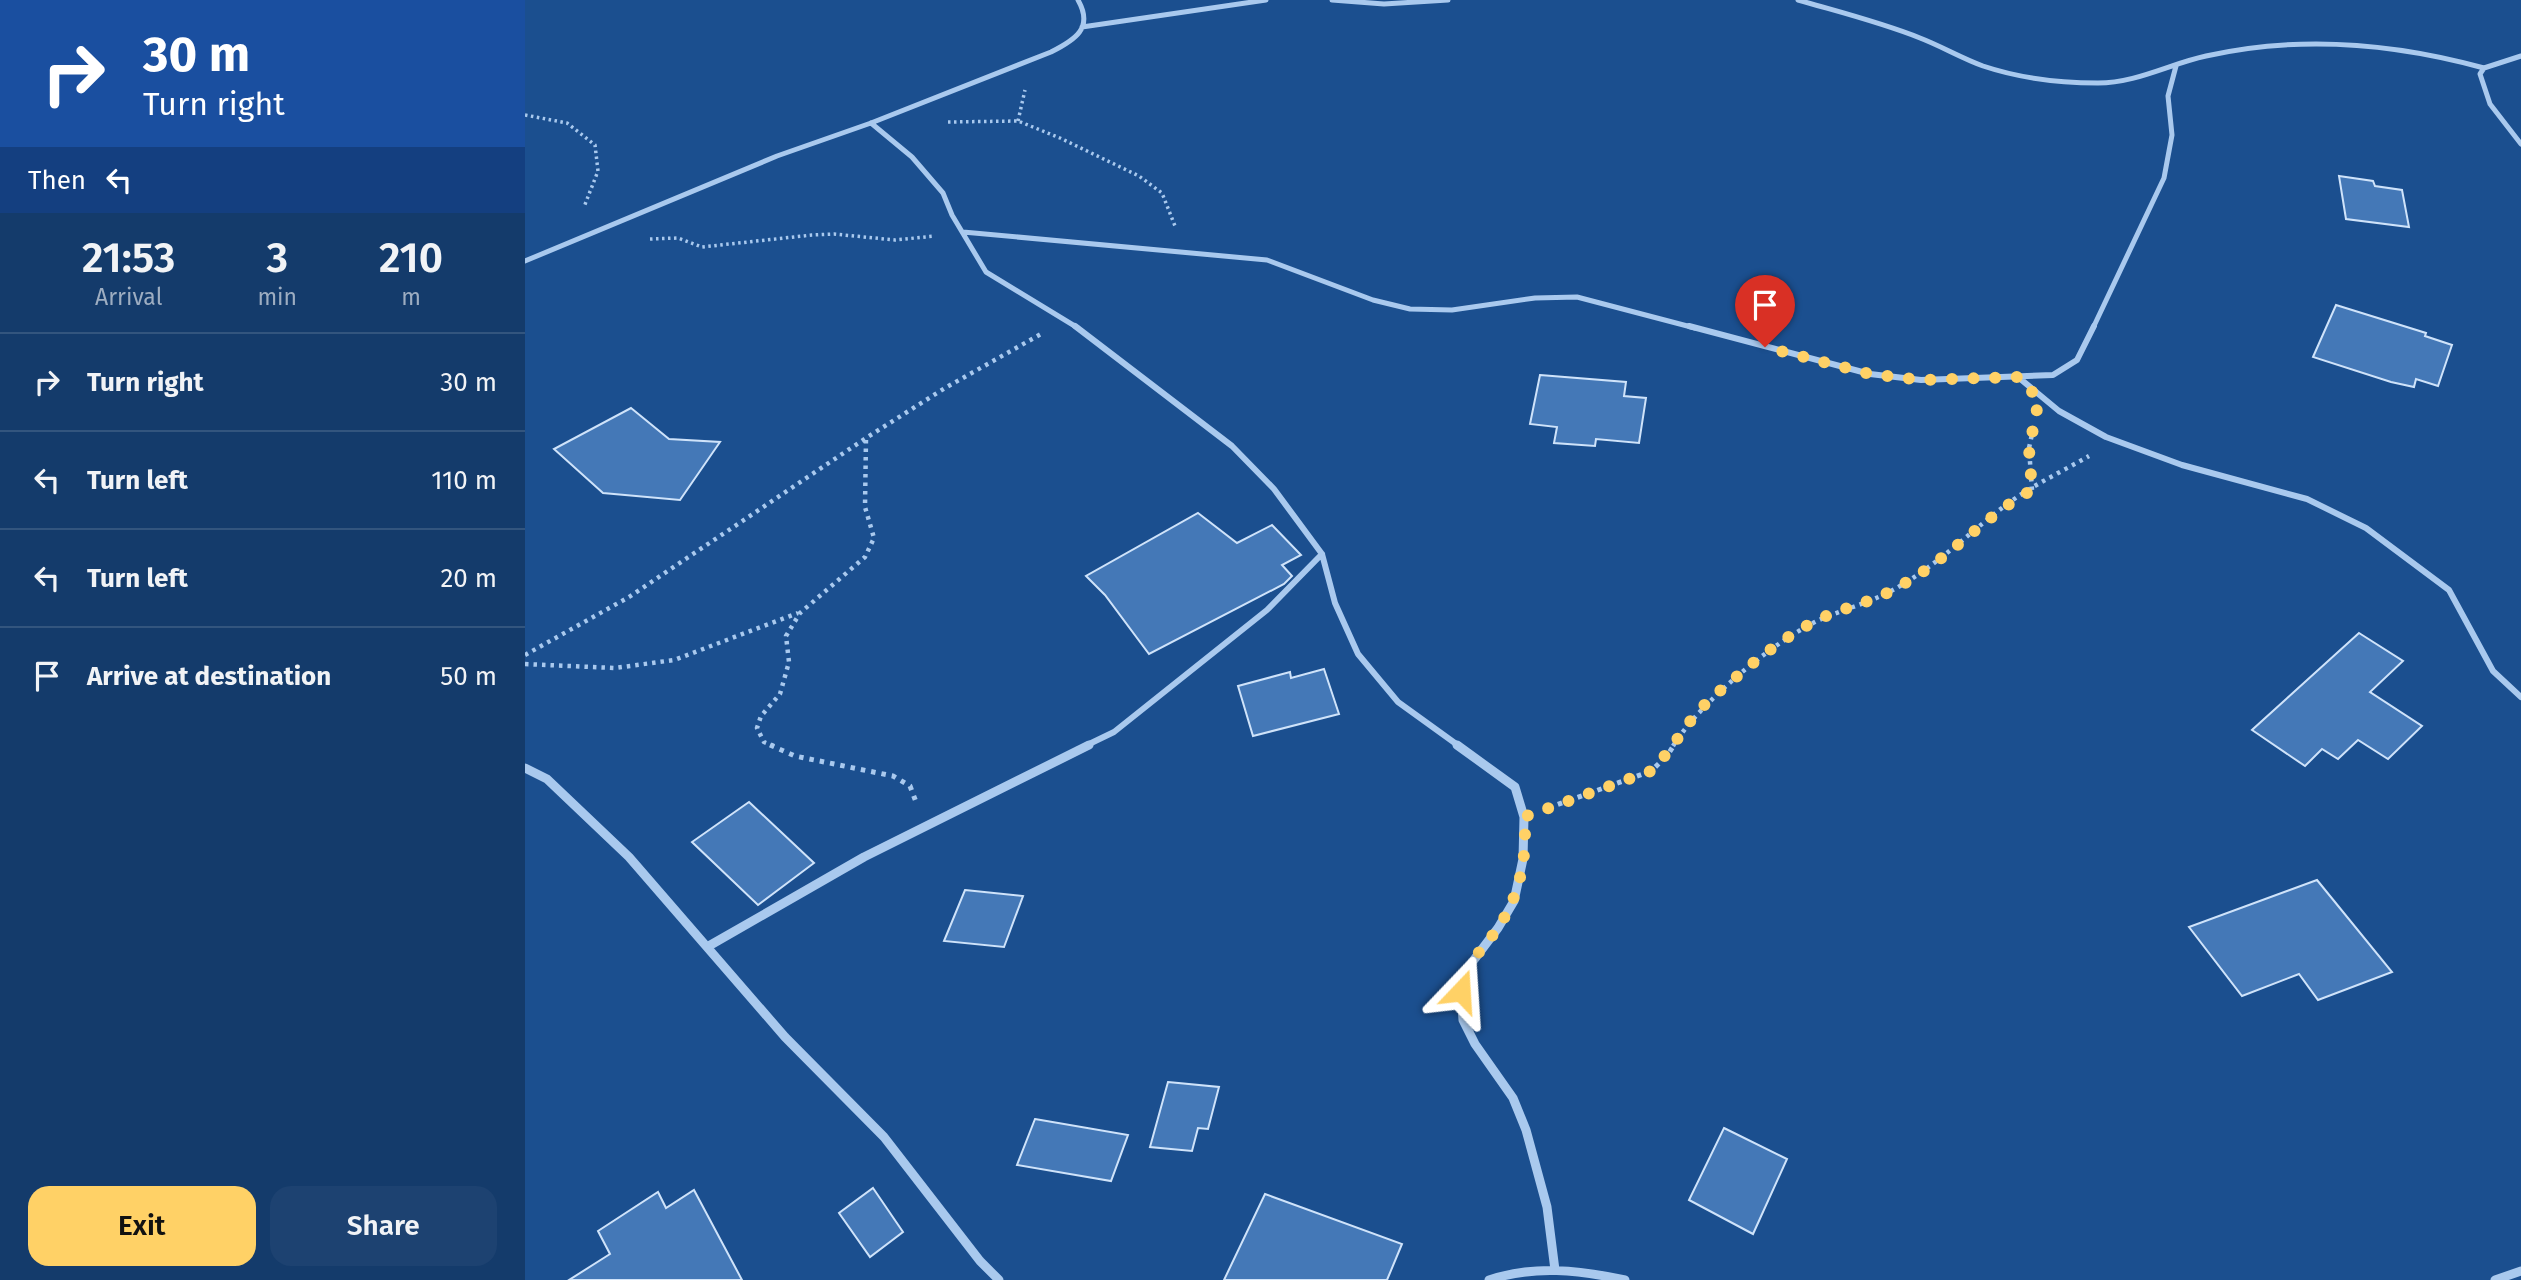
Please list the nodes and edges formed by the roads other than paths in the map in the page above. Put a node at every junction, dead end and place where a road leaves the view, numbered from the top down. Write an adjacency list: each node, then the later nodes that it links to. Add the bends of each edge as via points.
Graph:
1 (1078, 0): 6 (street, via 1085,16)
2 (1266, 0): 6 (street)
3 (1332, 0): 4 (street, via 1384,4)
4 (1448, 0)
5 (1798, 0): 8 (street, via 1917,36 1970,61 2028,76 2120,82)
6 (1082, 27): 10 (street, via 1069,43 1051,52)
7 (2521, 56): 9 (street)
8 (2176, 66): 9 (street, via 2243,49 2352,45 2423,50); 14 (street, via 2168,96 2172,135 2164,178 2110,296 2077,360 2053,375)
9 (2484, 68): 11 (street, via 2480,74 2485,99)
10 (871, 123): 12 (street, via 912,157 943,193); 13 (street, via 777,156)
11 (2521, 145)
12 (963, 232): 14 (street, via 1267,260 1409,309 1460,309 1534,296 1577,297 1870,374 1921,380); 15 (street, via 986,272 1091,336 1232,446 1274,489)
13 (525, 261)
14 (2018, 377): 16 (street, via 2039,399 2114,442 2341,513 2449,590 2493,671)
15 (1322, 554): 18 (street, via 1266,610 1114,732 864,857); 19 (street, via 1335,603 1358,654 1398,702 1515,787 1524,817 1523,859 1514,901 1464,973 1463,1020 1513,1098 1526,1130 1547,1207)
16 (2521, 697)
17 (525, 768): 18 (street, via 547,779 629,857)
18 (707, 947): 21 (street, via 785,1037 884,1137)
19 (1555, 1270): 22 (street, via 1505,1273); 23 (street)
20 (2521, 1271): 24 (street)
21 (999, 1280)
22 (1489, 1280)
23 (1625, 1280)
24 (2495, 1280)

